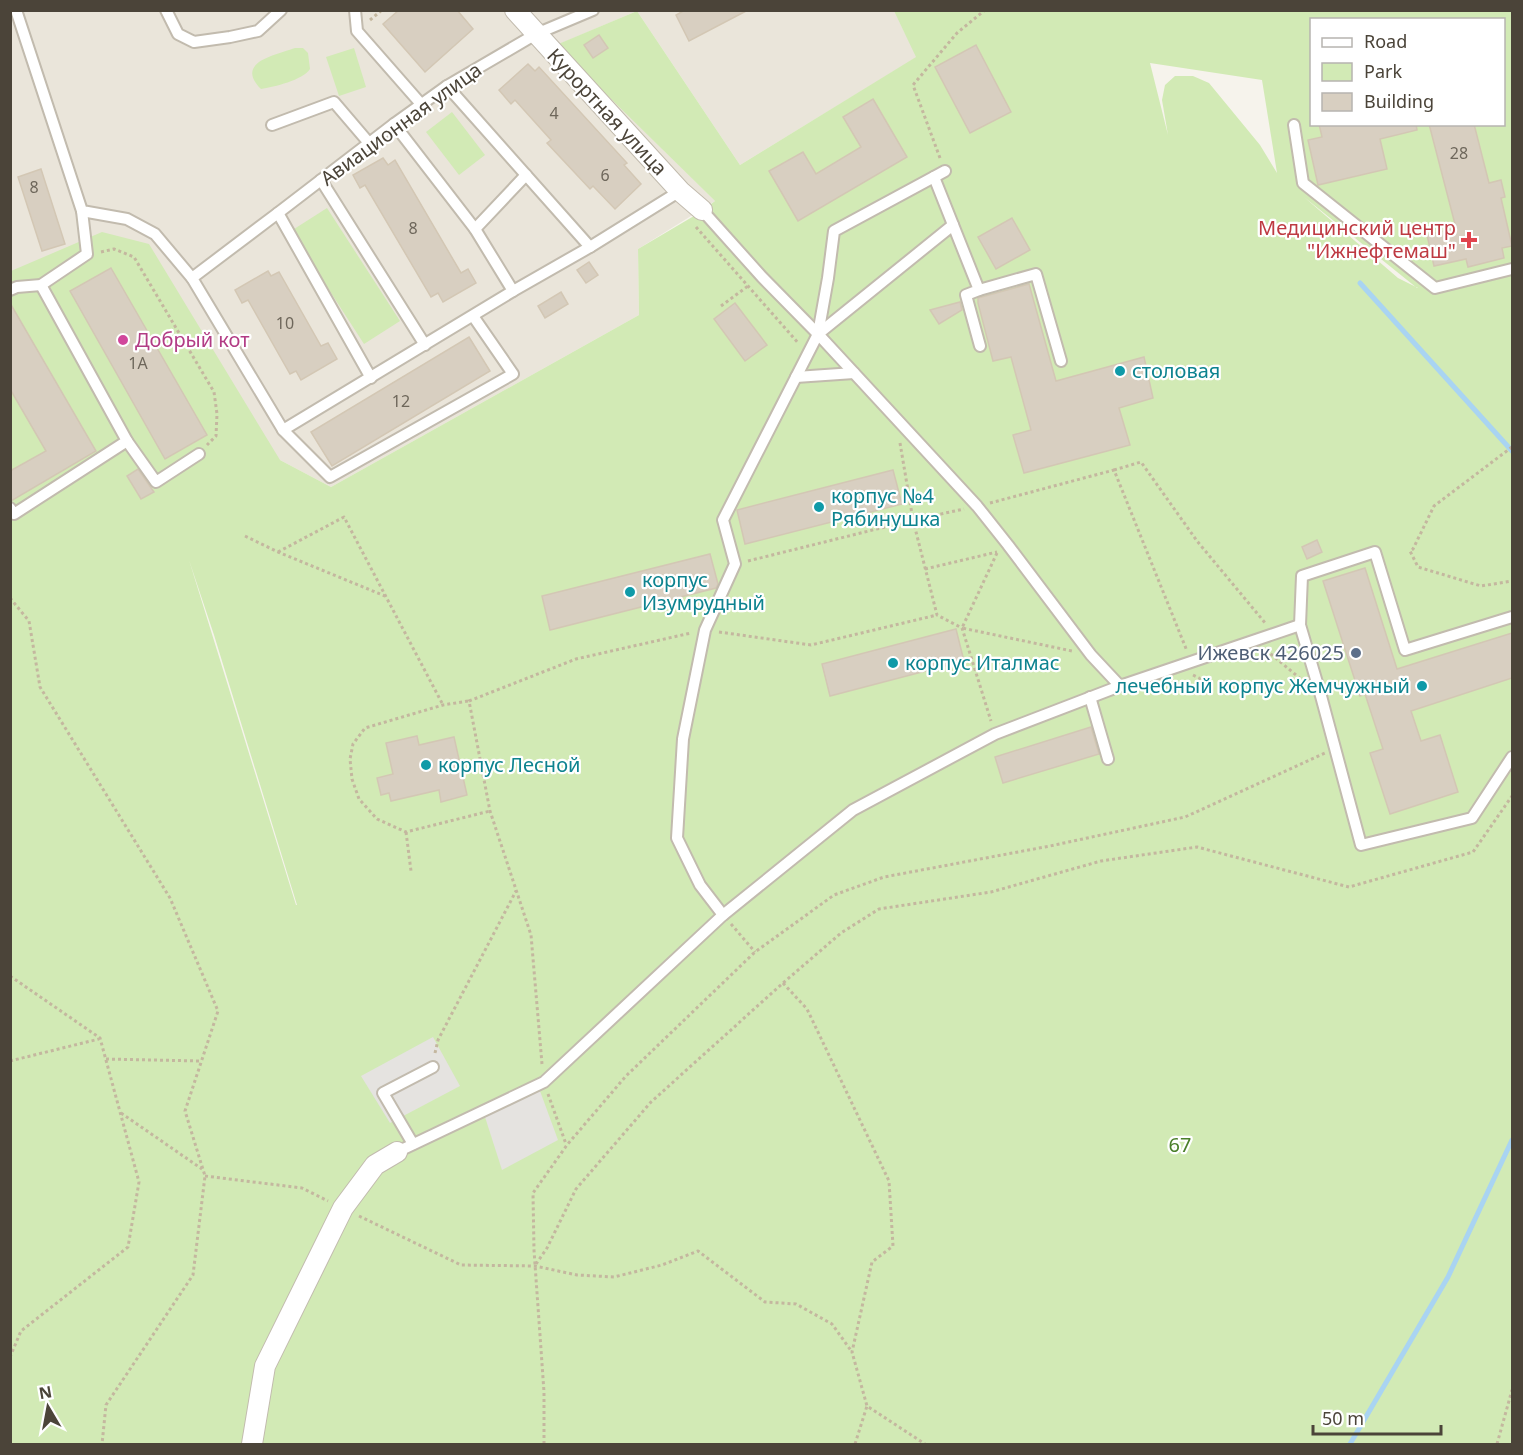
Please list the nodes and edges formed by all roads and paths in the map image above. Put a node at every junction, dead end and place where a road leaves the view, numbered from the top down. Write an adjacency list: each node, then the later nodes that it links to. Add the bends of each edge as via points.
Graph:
1 (16, 10): 20 (lane)
2 (166, 10): 3 (lane, via 178,34 194,42 258,31)
3 (281, 10)
4 (355, 10): 10 (lane, via 357,31)
5 (515, 10): 8 (street, Курортная улица)
6 (593, 10): 8 (lane, Авиационная улица)
7 (985, 10): 15 (path, via 957,33 913,85)
8 (536, 34): 9 (lane, Авиационная улица); 19 (street, Курортная улица)
9 (447, 86): 10 (lane, Авиационная улица); 16 (lane)
10 (421, 104): 11 (lane, Авиационная улица)
11 (394, 124): 14 (lane, Авиационная улица); 24 (lane)
12 (272, 125): 14 (lane, via 334,102)
13 (1293, 125): 27 (lane, via 1303,183 1435,288)
14 (369, 143): 18 (lane, Авиационная улица)
15 (945, 171): 17 (lane)
16 (526, 175): 24 (lane); 25 (lane)
17 (934, 177): 23 (lane); 37 (lane, via 834,231)
18 (321, 180): 21 (lane, Авиационная улица); 38 (lane)
19 (680, 191): 22 (street, Курортная улица); 25 (lane)
20 (82, 211): 26 (lane); 29 (lane, via 127,219 154,234)
21 (278, 213): 29 (lane, Авиационная улица); 44 (lane)
22 (699, 219): 28 (lane); 31 (path)
23 (953, 225): 33 (lane); 37 (lane)
24 (475, 230): 34 (lane)
25 (590, 247): 34 (lane)
26 (87, 254): 30 (lane); 49 (path, via 114,249 134,257 214,392 216,436)
27 (1512, 269)
28 (762, 277): 31 (path); 37 (lane)
29 (192, 278): 46 (lane)
30 (41, 285): 32 (lane); 47 (lane)
31 (748, 287): 35 (path); 40 (path)
32 (10, 290)
33 (979, 290): 39 (lane, via 966,295); 41 (lane, via 1036,274)
34 (513, 291): 36 (lane)
35 (721, 306)
36 (473, 316): 38 (lane); 46 (lane, via 513,374 330,477)
37 (818, 334): 40 (lane); 42 (lane)
38 (425, 345): 44 (lane)
39 (980, 346)
40 (808, 354): 43 (lane)
41 (1060, 361)
42 (854, 373): 43 (lane); 45 (lane)
43 (796, 377): 58 (lane, via 723,520)
44 (371, 378): 46 (lane)
45 (896, 417): 51 (lane); 53 (path)
46 (284, 430)
47 (127, 441): 49 (lane, via 156,482); 52 (lane, via 14,514)
48 (1512, 447): 60 (path, via 1434,506 1410,551 1418,567 1481,586)
49 (199, 454)
50 (1114, 470): 51 (path); 68 (path, via 1141,462 1197,541); 71 (path)
51 (977, 506): 53 (path); 55 (lane)
52 (10, 508)
53 (913, 520): 58 (path); 59 (path)
54 (245, 536): 56 (path)
55 (1008, 545): 57 (path); 70 (lane)
56 (278, 552): 61 (path); 61 (path, via 344,517)
57 (997, 552): 59 (path); 66 (path)
58 (735, 564): 67 (lane)
59 (926, 568): 63 (path)
60 (1512, 581)
61 (387, 597): 78 (path)
62 (10, 598): 95 (path, via 29,621 40,687 170,898 218,1011)
63 (937, 615): 66 (path); 67 (path, via 811,645)
64 (1512, 617): 65 (lane, via 1405,650 1375,552 1302,576)
65 (1300, 626): 68 (lane); 75 (lane)
66 (962, 628): 70 (path); 79 (path)
67 (705, 630): 77 (path, via 576,659); 88 (lane, via 683,739 677,838 700,885)
68 (1275, 635): 69 (lane)
69 (1255, 641): 71 (lane); 75 (path)
70 (1091, 655): 73 (lane)
71 (1192, 662): 72 (lane)
72 (1179, 666): 73 (lane); 74 (path, via 1199,678)
73 (1120, 686): 76 (lane)
74 (1209, 693)
75 (1321, 696): 80 (lane)
76 (1090, 698): 79 (lane); 82 (lane)
77 (469, 701): 78 (path); 84 (path)
78 (443, 705): 85 (path, via 365,728 353,744 352,779 359,799 377,819)
79 (995, 734): 88 (lane, via 853,810)
80 (1334, 749): 81 (lane, via 1361,846 1472,818); 89 (path, via 1185,817 874,880 834,895)
81 (1512, 757)
82 (1108, 759)
83 (1512, 796): 91 (path, via 1473,852 1349,887 1197,846 1101,861 991,892 879,909 841,933)
84 (490, 811): 85 (path); 87 (path)
85 (406, 832): 86 (path)
86 (411, 871)
87 (516, 891): 96 (path, via 438,1040); 97 (path, via 531,935)
88 (723, 915): 89 (path); 97 (lane)
89 (755, 952): 99 (path, via 626,1076)
90 (10, 976): 92 (path)
91 (783, 982): 104 (path, via 644,1110 576,1189); 105 (path, via 807,1009 889,1181 893,1246 872,1263)
92 (100, 1038): 93 (path); 94 (path)
93 (106, 1059): 95 (path); 98 (path)
94 (10, 1061)
95 (201, 1061): 101 (path, via 185,1111)
96 (433, 1067): 100 (lane, via 383,1093)
97 (544, 1082): 99 (path); 100 (lane)
98 (120, 1112): 101 (path); 106 (path, via 139,1182 128,1247 21,1331)
99 (567, 1145): 104 (path, via 532,1193)
100 (405, 1148): 103 (street, via 375,1165)
101 (203, 1169): 102 (path)
102 (205, 1176): 103 (path, via 302,1188); 109 (path, via 193,1275 106,1405)
103 (343, 1208): 104 (path, via 461,1265); 110 (street, via 265,1366)
104 (535, 1266): 105 (path, via 577,1275 614,1277 699,1251 765,1302 796,1304 832,1324); 111 (path)
105 (852, 1352): 108 (path)
106 (10, 1357)
107 (1512, 1390): 114 (path)
108 (867, 1406): 112 (path); 113 (path)
109 (102, 1444)
110 (252, 1444)
111 (544, 1444)
112 (855, 1444)
113 (925, 1444)
114 (1497, 1444)

